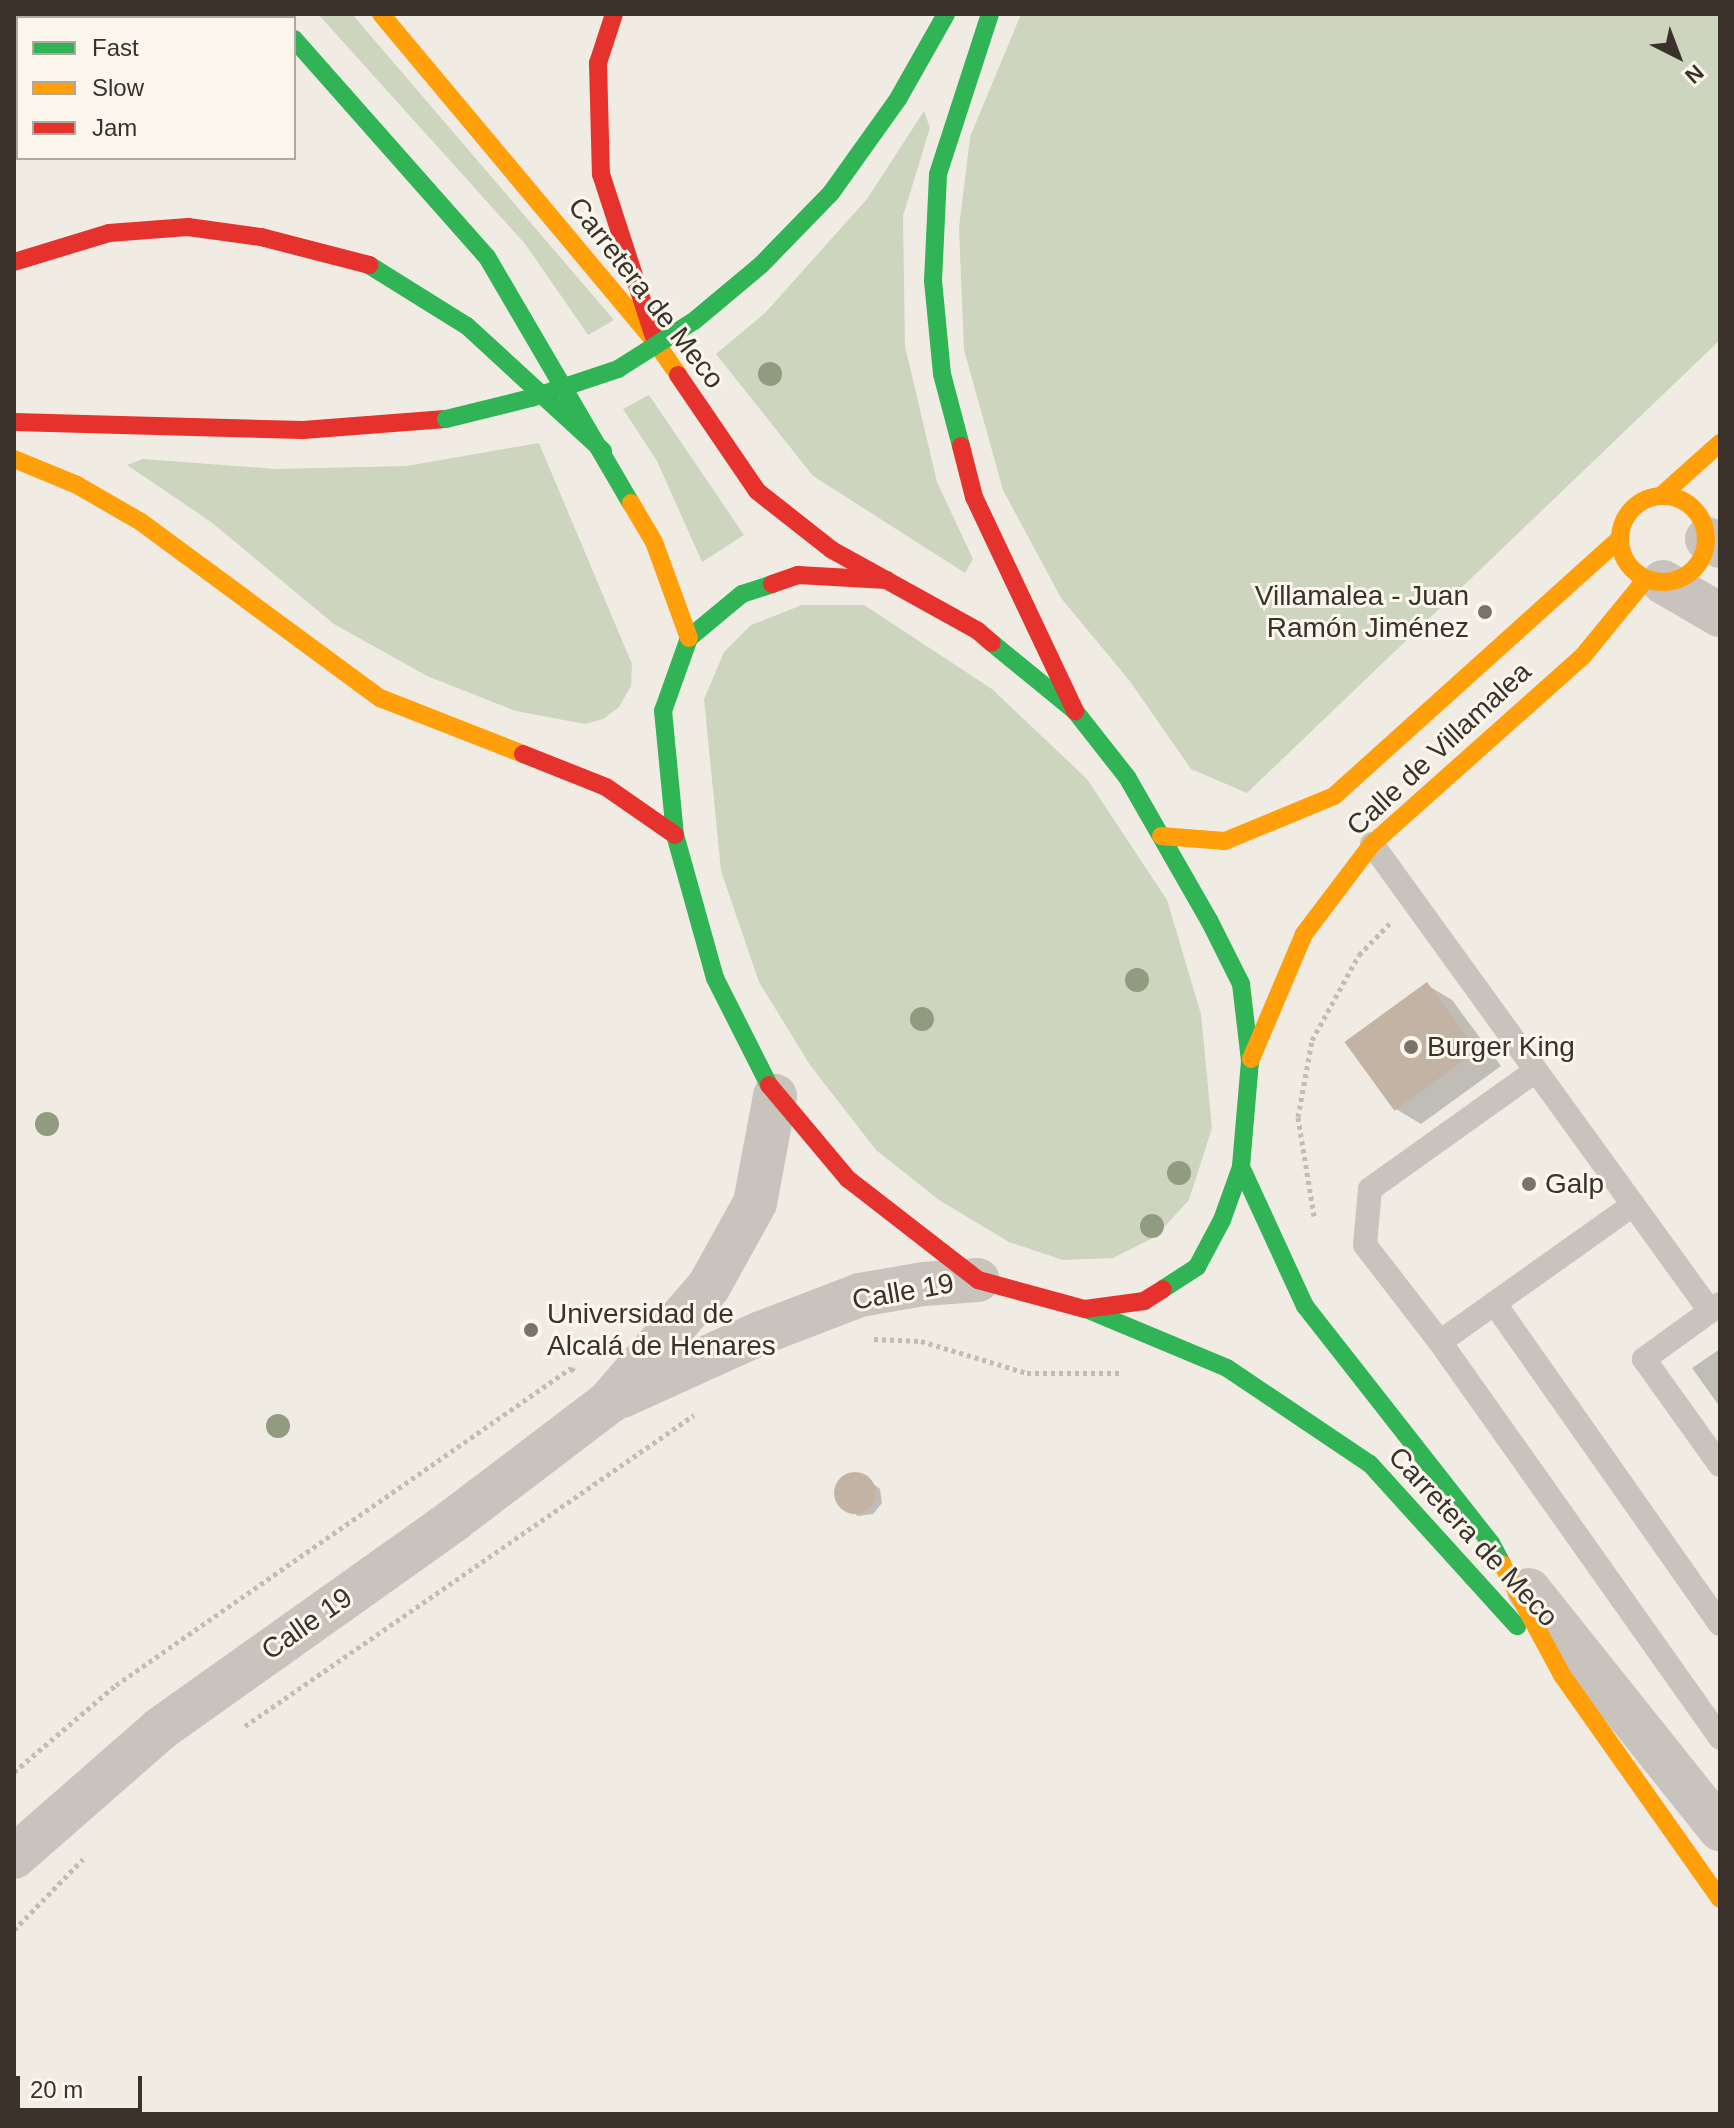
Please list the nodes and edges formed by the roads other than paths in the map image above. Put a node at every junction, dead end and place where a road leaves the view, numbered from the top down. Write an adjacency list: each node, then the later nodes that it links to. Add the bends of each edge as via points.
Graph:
1 (381, 14): 7 (main road, Carretera de Meco)
2 (614, 14): 7 (main road, via 598,63 601,174)
3 (946, 14): 8 (main road, bridge, via 898,99 831,193 761,265 694,321 618,369 446,419 303,430)
4 (990, 14): 19 (main road, via 938,174 933,281 942,374 974,497)
5 (296, 41): 10 (main road, via 487,257)
6 (14, 262): 10 (main road, via 109,233 188,227 261,237 370,265 467,326)
7 (656, 343): 15 (main road, Carretera de Meco, via 757,491 832,550)
8 (14, 422)
9 (1720, 443): 12 (main road)
10 (603, 451): 18 (main road, via 654,542)
11 (14, 459): 20 (main road, via 77,485 141,522 380,698 606,787)
12 (1662, 495): 13 (main road, via 1690,504); 14 (main road, via 1632,508)
13 (1713, 533): 16 (main road, via 1689,574)
14 (1619, 539): 16 (main road, via 1628,563); 21 (main road, Calle de Villamalea, via 1334,796 1225,841)
15 (887, 580): 18 (main road, via 798,575 742,594); 19 (main road, Carretera de Meco, via 978,631)
16 (1654, 581): 17 (street); 22 (main road, Calle de Villamalea, via 1583,656)
17 (1720, 615)
18 (689, 638): 20 (main road, via 663,711)
19 (1075, 711): 21 (main road, via 1127,777)
20 (675, 835): 25 (main road, via 715,978)
21 (1161, 836): 23 (main road, via 1241,984)
22 (1372, 844): 23 (main road, Calle de Villamalea, via 1304,934); 24 (lane)
23 (1250, 1061): 26 (main road)
24 (1534, 1072): 27 (lane); 32 (lane, via 1370,1189 1365,1245)
25 (775, 1096): 28 (main road, via 848,1179); 33 (street, Calle 19, via 755,1203 709,1286)
26 (1241, 1167): 31 (main road, via 1197,1267 1144,1301); 35 (main road, Carretera de Meco, via 1305,1306)
27 (1633, 1205): 29 (lane); 30 (lane)
28 (978, 1280): 31 (main road, Carretera de Meco); 33 (street, Calle 19, via 860,1295)
29 (1495, 1304): 32 (lane); 36 (lane)
30 (1715, 1308): 34 (lane, via 1644,1359)
31 (1085, 1309): 37 (main road, Carretera de Meco, via 1227,1368 1370,1464)
32 (1440, 1342): 38 (lane)
33 (609, 1402): 40 (street, Calle 19, via 160,1729)
34 (1720, 1465)
35 (1491, 1543): 37 (main road, Carretera de Meco); 39 (street)
36 (1720, 1624)
37 (1562, 1675): 41 (main road, Carretera de Meco)
38 (1720, 1738)
39 (1720, 1829)
40 (14, 1857)
41 (1720, 1899)

